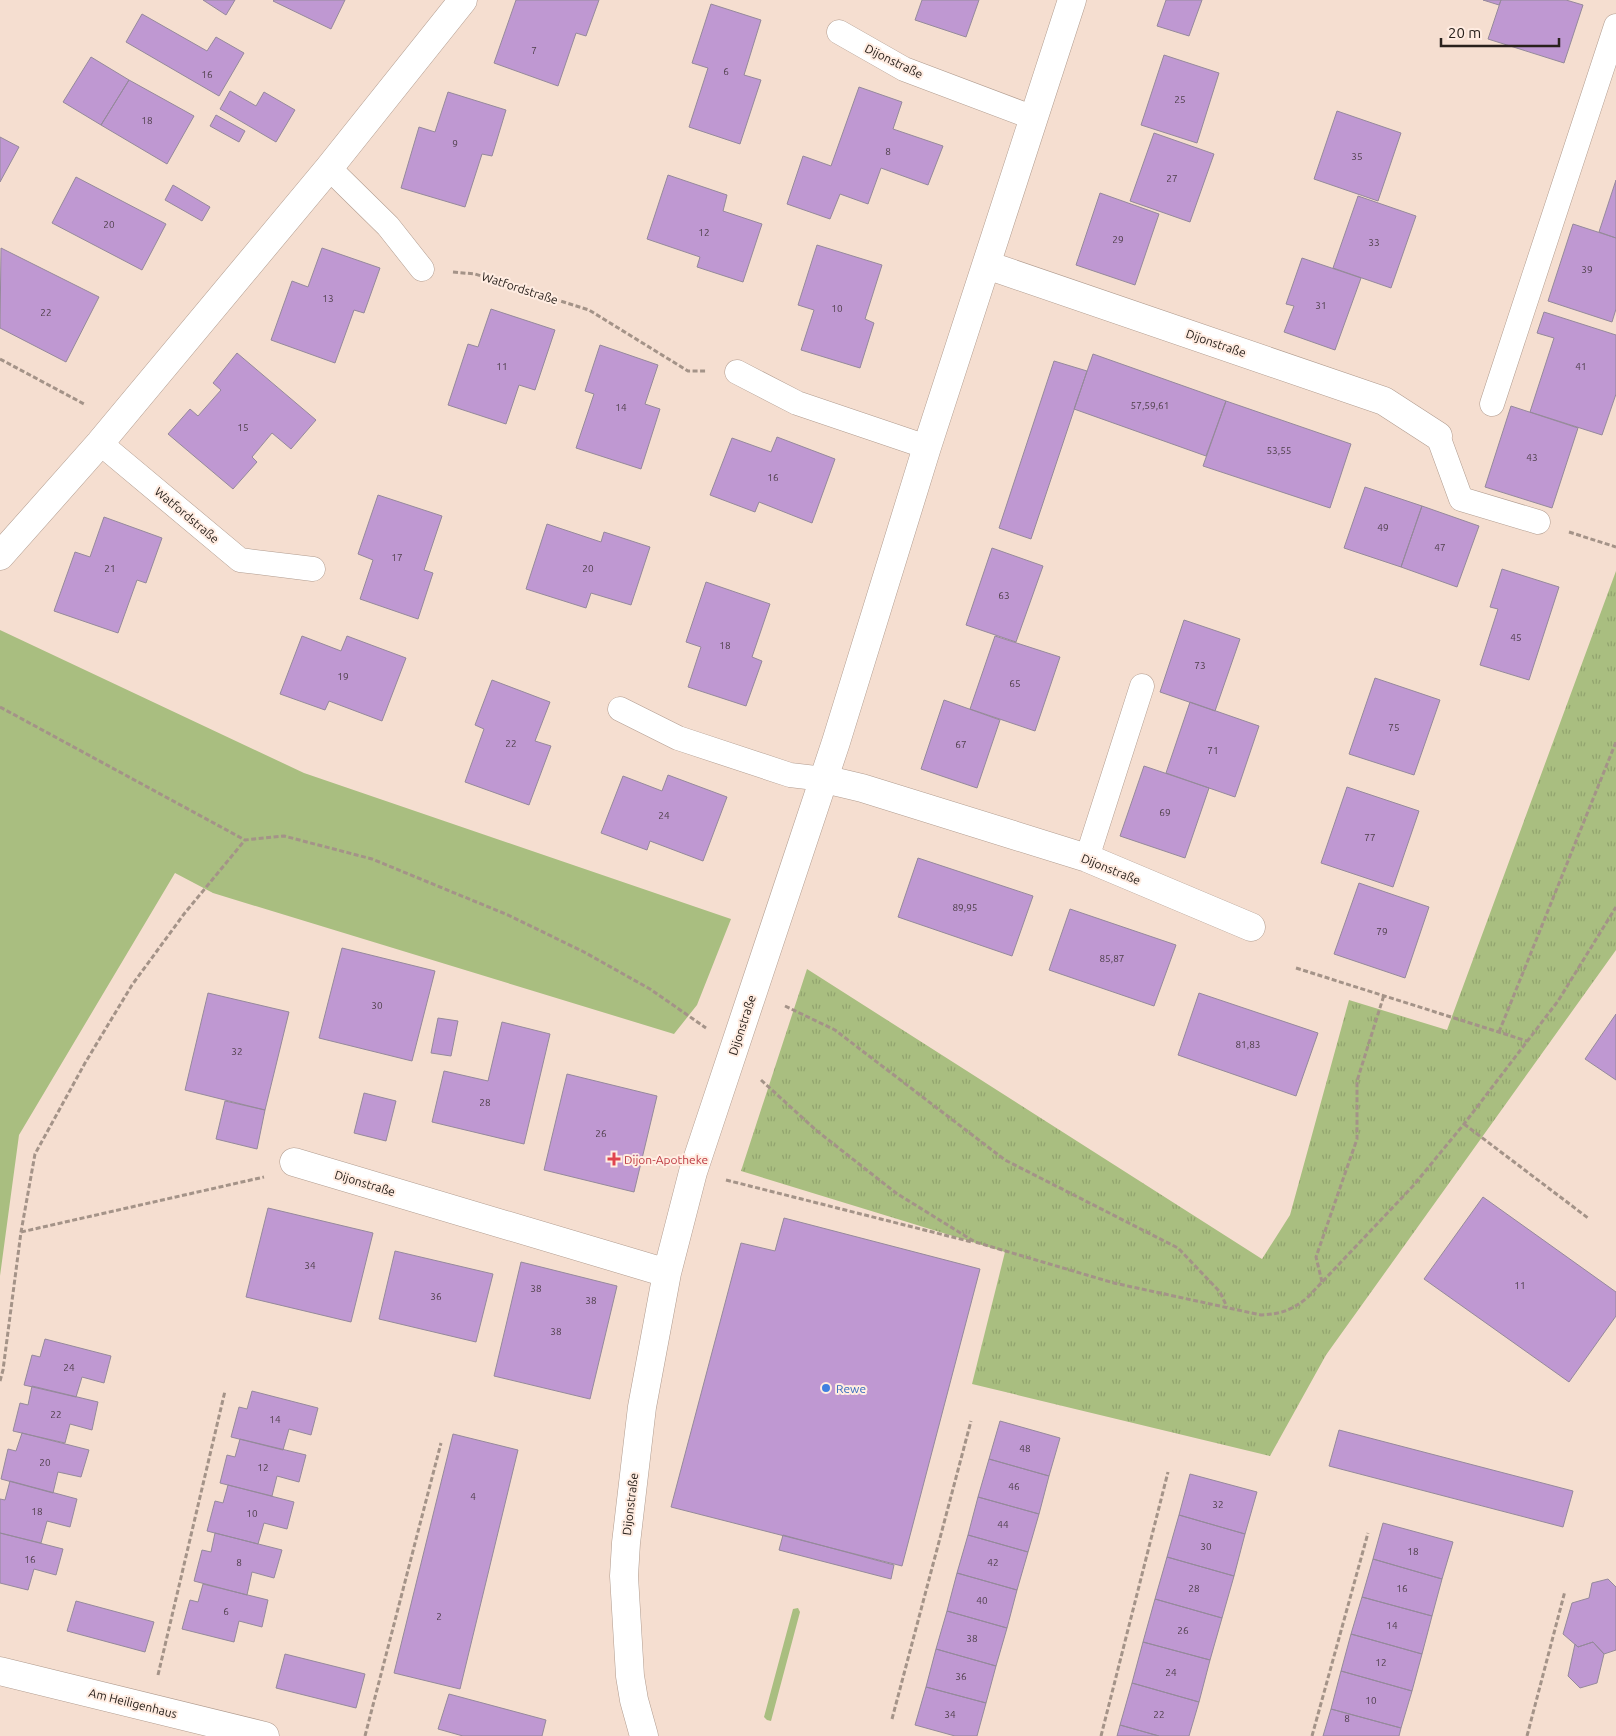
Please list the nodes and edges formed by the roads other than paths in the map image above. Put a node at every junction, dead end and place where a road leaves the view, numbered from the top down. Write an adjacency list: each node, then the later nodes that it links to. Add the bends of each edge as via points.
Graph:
1 (463, 0): 6 (street)
2 (1072, 0): 5 (street, Dijonstraße)
3 (1616, 26): 10 (lane)
4 (839, 32): 5 (lane, Dijonstraße, via 904,69)
5 (1034, 118): 7 (street, Dijonstraße)
6 (329, 168): 8 (lane, via 388,226); 12 (street)
7 (987, 265): 11 (street, Dijonstraße, via 1384,401); 13 (street, Dijonstraße)
8 (422, 269)
9 (737, 372): 13 (lane, via 797,403)
10 (1492, 404)
11 (1438, 436): 14 (lane, via 1462,499)
12 (100, 443): 15 (street); 16 (lane, Watfordstraße, via 240,560)
13 (927, 447): 19 (street, Dijonstraße)
14 (1538, 522)
15 (0, 556)
16 (313, 569)
17 (1142, 686): 20 (lane)
18 (620, 710): 19 (lane, Dijonstraße, via 678,738 790,775)
19 (824, 779): 20 (street, Dijonstraße); 23 (street, Dijonstraße, via 693,1172)
20 (1087, 858): 21 (street, Dijonstraße)
21 (1251, 927)
22 (294, 1162): 23 (street, Dijonstraße)
23 (667, 1273): 26 (street, Dijonstraße, via 642,1407 624,1568 630,1676)
24 (0, 1671): 25 (street, Am Heiligenhaus)
25 (265, 1736)
26 (644, 1736)

